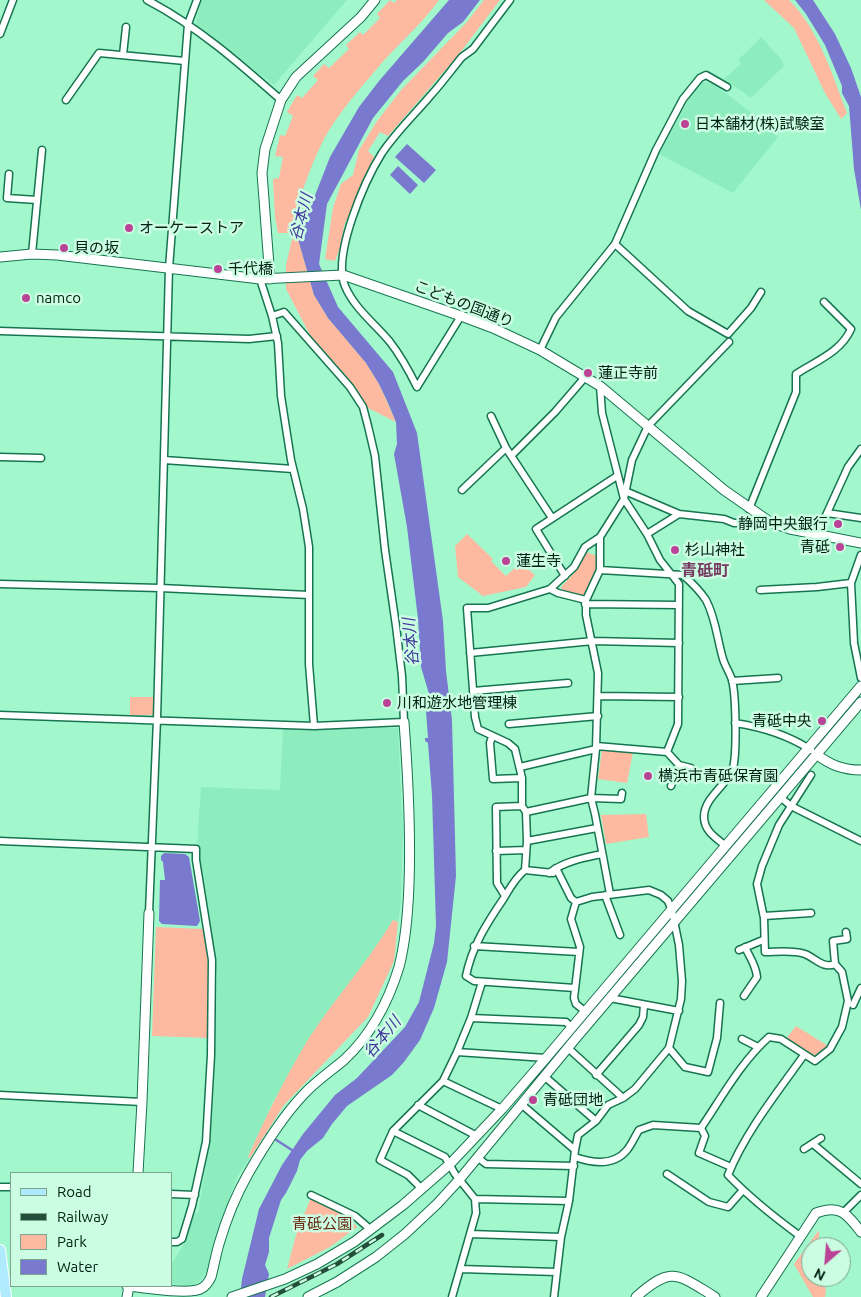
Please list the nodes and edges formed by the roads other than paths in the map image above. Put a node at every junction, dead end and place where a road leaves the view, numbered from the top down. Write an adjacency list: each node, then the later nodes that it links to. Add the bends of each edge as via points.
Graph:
1 (13, 0): 8 (street)
2 (147, 0): 6 (street)
3 (197, 0): 6 (street)
4 (375, 0): 13 (street, via 296,77)
5 (510, 0): 21 (street, via 473,49 462,57 382,154 361,196 347,236)
6 (188, 24): 10 (street); 13 (street)
7 (126, 27): 9 (street)
8 (0, 34)
9 (123, 55): 10 (street); 12 (street, via 99,53)
10 (185, 61): 20 (street)
11 (727, 87): 17 (street, via 706,75 683,99 656,150)
12 (66, 100)
13 (281, 100): 22 (street, via 265,150 262,173)
14 (42, 150): 16 (street)
15 (9, 174): 16 (street, via 7,198)
16 (37, 200): 18 (street)
17 (615, 244): 24 (street, via 688,311 728,334); 32 (street, via 556,316)
18 (32, 254): 19 (street, こどもの国通り); 20 (street, こどもの国通り)
19 (0, 257)
20 (169, 268): 23 (street, こどもの国通り); 30 (street)
21 (341, 275): 22 (street, こどもの国通り); 27 (street, こどもの国通り); 27 (street, via 352,299 396,350 418,387)
22 (273, 278): 23 (street, こどもの国通り)
23 (260, 279): 26 (street)
24 (761, 292)
25 (824, 302): 48 (street, via 851,329 840,347 796,374 796,392)
26 (272, 316): 29 (street); 85 (street, via 284,312 350,387 364,410 375,456)
27 (462, 316): 32 (street, こどもの国通り)
28 (0, 332): 30 (street)
29 (277, 336): 30 (street, via 248,339); 43 (street, via 281,396)
30 (168, 337): 42 (street)
31 (729, 342): 36 (street)
32 (540, 350): 33 (street, こどもの国通り)
33 (586, 376): 34 (street, こどもの国通り); 39 (street)
34 (600, 386): 36 (street, こどもの国通り); 44 (street, via 602,413)
35 (491, 416): 37 (street)
36 (648, 426): 46 (street, via 632,460); 48 (street, こどもの国通り)
37 (506, 448): 39 (street); 45 (street)
38 (861, 449): 49 (street, via 848,467)
39 (512, 455): 51 (street)
40 (0, 457): 41 (street)
41 (41, 458)
42 (164, 460): 43 (street); 64 (street)
43 (293, 469): 67 (street, via 309,547)
44 (618, 476): 47 (street); 51 (street)
45 (462, 490)
46 (625, 490): 47 (street); 50 (street)
47 (624, 499): 54 (street); 56 (street)
48 (749, 509): 53 (street, こどもの国通り)
49 (827, 512): 52 (street); 55 (street)
50 (679, 514): 53 (street, via 734,523); 54 (street)
51 (552, 518): 61 (street, via 536,529)
52 (861, 519)
53 (770, 522): 55 (street, こどもの国通り)
54 (647, 534): 60 (street)
55 (817, 534): 57 (street, こどもの国通り)
56 (600, 537): 59 (street); 61 (street, via 585,547)
57 (861, 543)
58 (861, 554): 62 (street)
59 (600, 570): 60 (street); 68 (street)
60 (669, 573): 69 (street, via 679,584); 75 (street, via 683,574 704,598)
61 (565, 576): 65 (street)
62 (851, 583): 66 (street); 74 (street, via 854,643)
63 (0, 584): 64 (street)
64 (160, 588): 67 (street); 84 (street)
65 (550, 589): 68 (street); 72 (street, via 488,608 467,608)
66 (760, 590)
67 (309, 595): 88 (street, via 309,664)
68 (586, 602): 69 (street); 70 (street)
69 (679, 605): 71 (street)
70 (593, 641): 71 (street); 72 (street); 79 (street)
71 (679, 643): 80 (street)
72 (470, 653): 78 (street)
73 (778, 678): 75 (street)
74 (861, 678)
75 (732, 681): 86 (street)
76 (568, 683): 78 (street)
77 (861, 686): 91 (street)
78 (473, 691): 89 (street, via 478,729)
79 (598, 696): 80 (street); 83 (street)
80 (679, 697): 92 (street, via 678,724)
81 (861, 702): 91 (street)
82 (0, 714): 84 (street)
83 (598, 716): 87 (street); 90 (street)
84 (157, 719): 88 (street); 109 (street)
85 (404, 722): 88 (street); 193 (street, via 410,875 405,938 384,1006 365,1037 343,1061 294,1104 261,1153 237,1196 206,1285 199,1290 188,1291)
86 (735, 723): 91 (street, via 773,732); 110 (street, via 733,768 704,811 708,831)
87 (509, 724)
88 (314, 726)
89 (492, 737): 94 (street, via 515,749); 98 (street, via 493,779)
90 (596, 747): 92 (street); 94 (street); 102 (street)
91 (812, 751): 96 (street, via 837,766); 101 (street); 110 (street)
92 (667, 752): 93 (street)
93 (679, 765): 95 (street); 99 (street)
94 (520, 767): 98 (street)
95 (691, 768)
96 (861, 770)
97 (811, 775): 103 (street)
98 (522, 778): 104 (street)
99 (671, 786)
100 (622, 794): 102 (street, via 621,799)
101 (780, 797): 103 (street); 123 (street)
102 (591, 798): 104 (street); 105 (street)
103 (791, 806): 108 (street); 122 (street, via 768,848 760,875 758,884)
104 (524, 809): 107 (street); 112 (street, via 496,807)
105 (597, 828): 107 (street); 113 (street)
106 (0, 841): 109 (street)
107 (527, 841): 111 (street)
108 (861, 841)
109 (152, 846): 120 (street); 177 (street, via 196,849 210,946 213,988 209,1101 206,1142)
110 (726, 846): 119 (street)
111 (526, 850): 112 (street); 114 (street)
112 (496, 851): 117 (street, via 498,883)
113 (602, 854): 115 (street, via 575,860); 116 (street)
114 (525, 870): 115 (street); 117 (street)
115 (558, 871): 118 (street)
116 (607, 894): 118 (street); 119 (street, via 649,890 668,901); 125 (street)
117 (505, 896): 127 (street)
118 (576, 902): 128 (street, via 571,918)
119 (672, 911): 123 (street); 139 (street)
120 (149, 913): 154 (street)
121 (812, 914): 122 (street)
122 (764, 916): 126 (street)
123 (674, 922): 134 (street); 138 (street, via 682,981)
124 (846, 932): 129 (street, via 847,939 833,941)
125 (620, 935)
126 (763, 940): 129 (street, via 765,952 798,952 820,963); 133 (street, via 742,948 756,966 757,977)
127 (474, 946): 128 (street); 130 (street, via 466,976)
128 (579, 952): 131 (street)
129 (835, 964): 147 (street, via 842,972 848,1001 842,1027 830,1049 815,1062)
130 (482, 982): 131 (street); 140 (street)
131 (575, 988): 139 (street, via 576,1004)
132 (861, 988): 137 (street)
133 (744, 996)
134 (610, 998): 136 (street); 144 (street)
135 (720, 1002): 145 (street, via 717,1038 708,1072 685,1067)
136 (644, 1005): 138 (street); 149 (street, via 639,1025)
137 (853, 1005)
138 (679, 1011): 145 (street)
139 (586, 1012): 141 (street)
140 (471, 1018): 141 (street, via 566,1022); 146 (street)
141 (572, 1028): 148 (street)
142 (742, 1039): 143 (street)
143 (758, 1047): 147 (street, via 769,1037 781,1039); 159 (street)
144 (568, 1048): 149 (street); 150 (street)
145 (669, 1048): 153 (street, via 635,1089)
146 (457, 1052): 148 (street); 151 (street)
147 (804, 1055): 169 (street)
148 (546, 1058): 157 (street)
149 (596, 1075): 153 (street)
150 (544, 1076): 155 (street); 158 (street)
151 (444, 1081): 156 (street); 157 (street)
152 (0, 1095): 154 (street)
153 (623, 1098): 158 (street, via 608,1105)
154 (142, 1102): 170 (street)
155 (521, 1104): 165 (street); 166 (street)
156 (418, 1105): 160 (street); 161 (street)
157 (502, 1109): 161 (street)
158 (596, 1122): 165 (street, via 578,1135)
159 (702, 1128): 165 (street, via 653,1125 639,1130 627,1150 597,1163); 169 (street, via 705,1136 699,1153)
160 (393, 1131): 167 (street, via 438,1152); 174 (street, via 380,1160 408,1175)
161 (477, 1136): 167 (street)
162 (820, 1138): 163 (street)
163 (813, 1144): 164 (street); 173 (street)
164 (804, 1149)
165 (575, 1154): 168 (street)
166 (477, 1157): 168 (street, via 486,1164); 172 (street)
167 (450, 1164): 172 (street); 174 (street)
168 (574, 1166): 181 (street)
169 (731, 1167): 175 (street, via 728,1174)
170 (138, 1172)
171 (667, 1174): 175 (street, via 709,1202 728,1207)
172 (459, 1180): 180 (street); 196 (street, via 393,1244 344,1278)
173 (861, 1184)
174 (422, 1189): 183 (street)
175 (743, 1190): 186 (street)
176 (172, 1194): 177 (street)
177 (195, 1195): 188 (street, via 182,1239)
178 (311, 1195): 183 (street, via 355,1216)
179 (861, 1195): 182 (street)
180 (475, 1199): 181 (street); 185 (street, via 476,1213)
181 (569, 1201): 187 (street)
182 (843, 1213): 184 (street); 186 (street, via 827,1209 816,1213)
183 (370, 1229): 195 (street, via 317,1264)
184 (861, 1232)
185 (470, 1234): 187 (street); 190 (street)
186 (800, 1236): 201 (street)
187 (561, 1237): 191 (street)
188 (172, 1242)
189 (0, 1255): 192 (main road)
190 (461, 1268): 191 (street); 197 (street)
191 (556, 1272): 198 (street)
192 (8, 1283): 194 (main road)
193 (140, 1287)
194 (6, 1297)
195 (232, 1297)
196 (308, 1297)
197 (452, 1297)
198 (554, 1297)
199 (636, 1297): 200 (street, via 660,1278 673,1275 688,1280)
200 (715, 1297)
201 (762, 1297)

